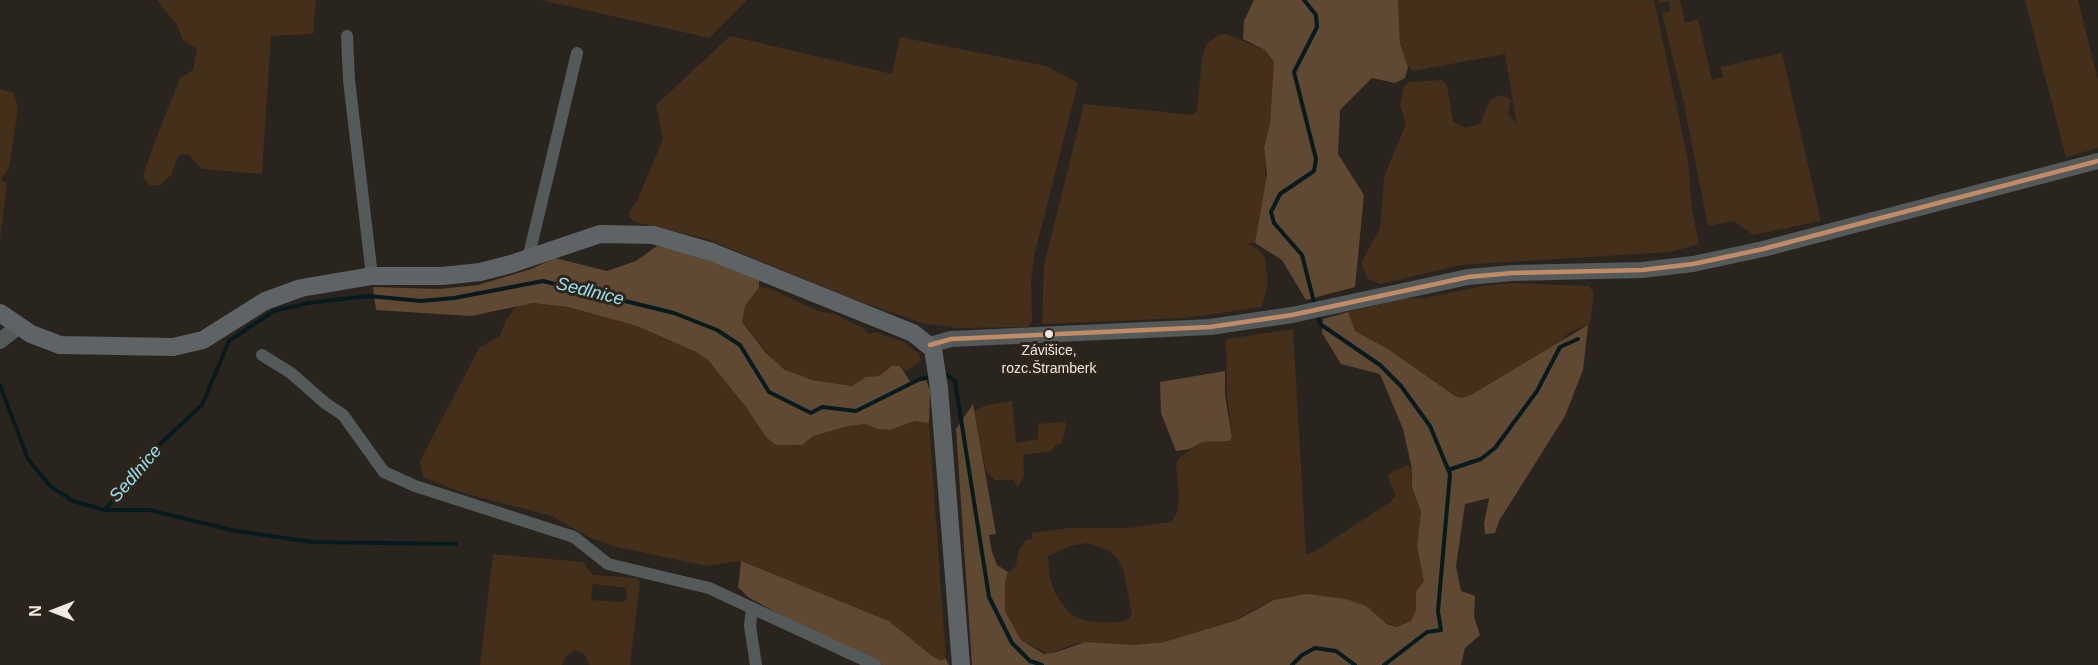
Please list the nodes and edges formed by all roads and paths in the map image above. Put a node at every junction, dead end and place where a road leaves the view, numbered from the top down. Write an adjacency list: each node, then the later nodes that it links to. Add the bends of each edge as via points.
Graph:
1 (346, 36): 5 (street)
2 (577, 53): 4 (street)
3 (2098, 161): 9 (street, via 1693,264 1642,270 1468,277 1292,315 1210,327 951,339)
4 (528, 259): 5 (main road, via 468,274); 9 (main road, via 600,234 633,232 663,237 712,252 904,329)
5 (372, 276): 7 (main road, via 289,292 265,301 203,340 182,346 68,346 42,339)
6 (0, 313): 7 (main road)
7 (19, 326): 8 (street)
8 (2, 340)
9 (930, 345): 14 (main road, via 937,364)
10 (262, 355): 11 (street, via 343,415 384,472 574,537 608,564 709,588)
11 (752, 608): 12 (street, via 750,626); 13 (street)
12 (756, 665)
13 (875, 665)
14 (962, 665)

